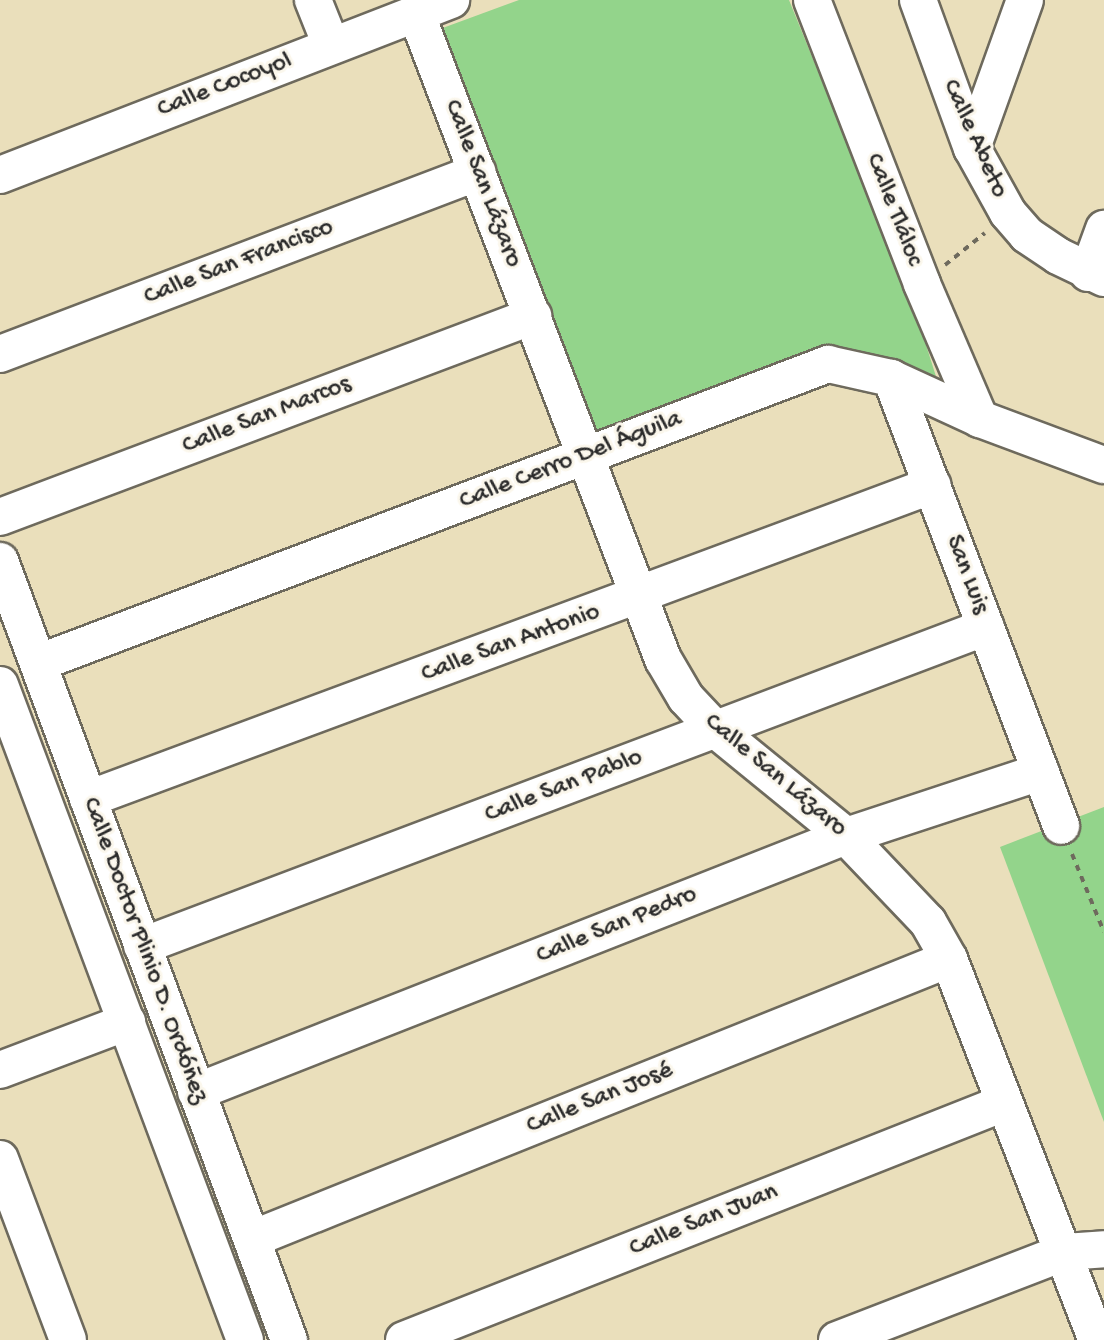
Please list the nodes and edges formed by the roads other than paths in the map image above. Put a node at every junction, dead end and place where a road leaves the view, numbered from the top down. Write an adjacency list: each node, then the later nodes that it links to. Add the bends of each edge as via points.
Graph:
1 (313, 0): 7 (street)
2 (451, 0): 6 (street, Calle Cocoyol)
3 (812, 0): 16 (street, Calle Tláloc)
4 (918, 0): 8 (street, Calle Abeto)
5 (1025, 0): 8 (street)
6 (416, 13): 7 (street, Calle Cocoyol); 9 (street, Calle San Lázaro)
7 (331, 45): 10 (street, Calle Cocoyol)
8 (972, 148): 12 (street, Calle Abeto, via 1008,213 1027,235)
9 (478, 172): 13 (street, Calle San Lázaro); 14 (street, Calle San Francisco)
10 (0, 175)
11 (1104, 229): 12 (street)
12 (1096, 275)
13 (533, 316): 17 (street, Calle San Lázaro); 20 (street, Calle San Marcos)
14 (0, 354)
15 (891, 378): 16 (street, Calle Cerro Del Águila); 17 (street, Calle Cerro Del Águila, via 828,364); 19 (street, San Luis)
16 (980, 419): 18 (street, Calle Cerro Del Águila)
17 (586, 455): 22 (street, Calle San Lázaro); 25 (street, Calle Cerro Del Águila)
18 (1104, 465)
19 (933, 485): 22 (street, Calle San Antonio); 23 (street, San Luis)
20 (0, 517)
21 (0, 561): 24 (street, Calle Doctor Plinio D. Ordóñez)
22 (639, 597): 27 (street, Calle San Lázaro, via 663,659 686,698); 29 (street, Calle San Antonio)
23 (986, 627): 27 (street, Calle San Pablo); 28 (street, San Luis)
24 (12, 631): 25 (street, Calle Doctor Plinio D. Ordóñez)
25 (38, 663): 29 (street, Calle Doctor Plinio D. Ordóñez)
26 (0, 685): 34 (street, Calle Doctor Plinio D. Ordóñez)
27 (716, 730): 31 (street, Calle San Lázaro); 32 (street, Calle San Pablo)
28 (1041, 772): 30 (street, San Luis); 31 (street, Calle San Pedro)
29 (88, 799): 32 (street, Calle Doctor Plinio D. Ordóñez)
30 (1061, 826)
31 (846, 836): 33 (street, Calle San Lázaro, via 928,922); 36 (street, Calle San Pedro)
32 (142, 946): 36 (street, Calle Doctor Plinio D. Ordóñez)
33 (949, 959): 37 (street, Calle San Lázaro); 39 (street, Calle San José)
34 (127, 1022): 35 (street); 43 (street, Calle Doctor Plinio D. Ordóñez)
35 (0, 1070)
36 (196, 1092): 39 (street, Calle Doctor Plinio D. Ordóñez)
37 (1004, 1103): 41 (street, Calle San Lázaro); 45 (street, Calle San Juan)
38 (0, 1159): 42 (street)
39 (252, 1239): 44 (street, Calle Doctor Plinio D. Ordóñez)
40 (1104, 1249): 41 (street)
41 (1065, 1252): 46 (street); 47 (street, Calle San Lázaro)
42 (68, 1340)
43 (245, 1340)
44 (289, 1340)
45 (404, 1340)
46 (837, 1340)
47 (1097, 1340)

